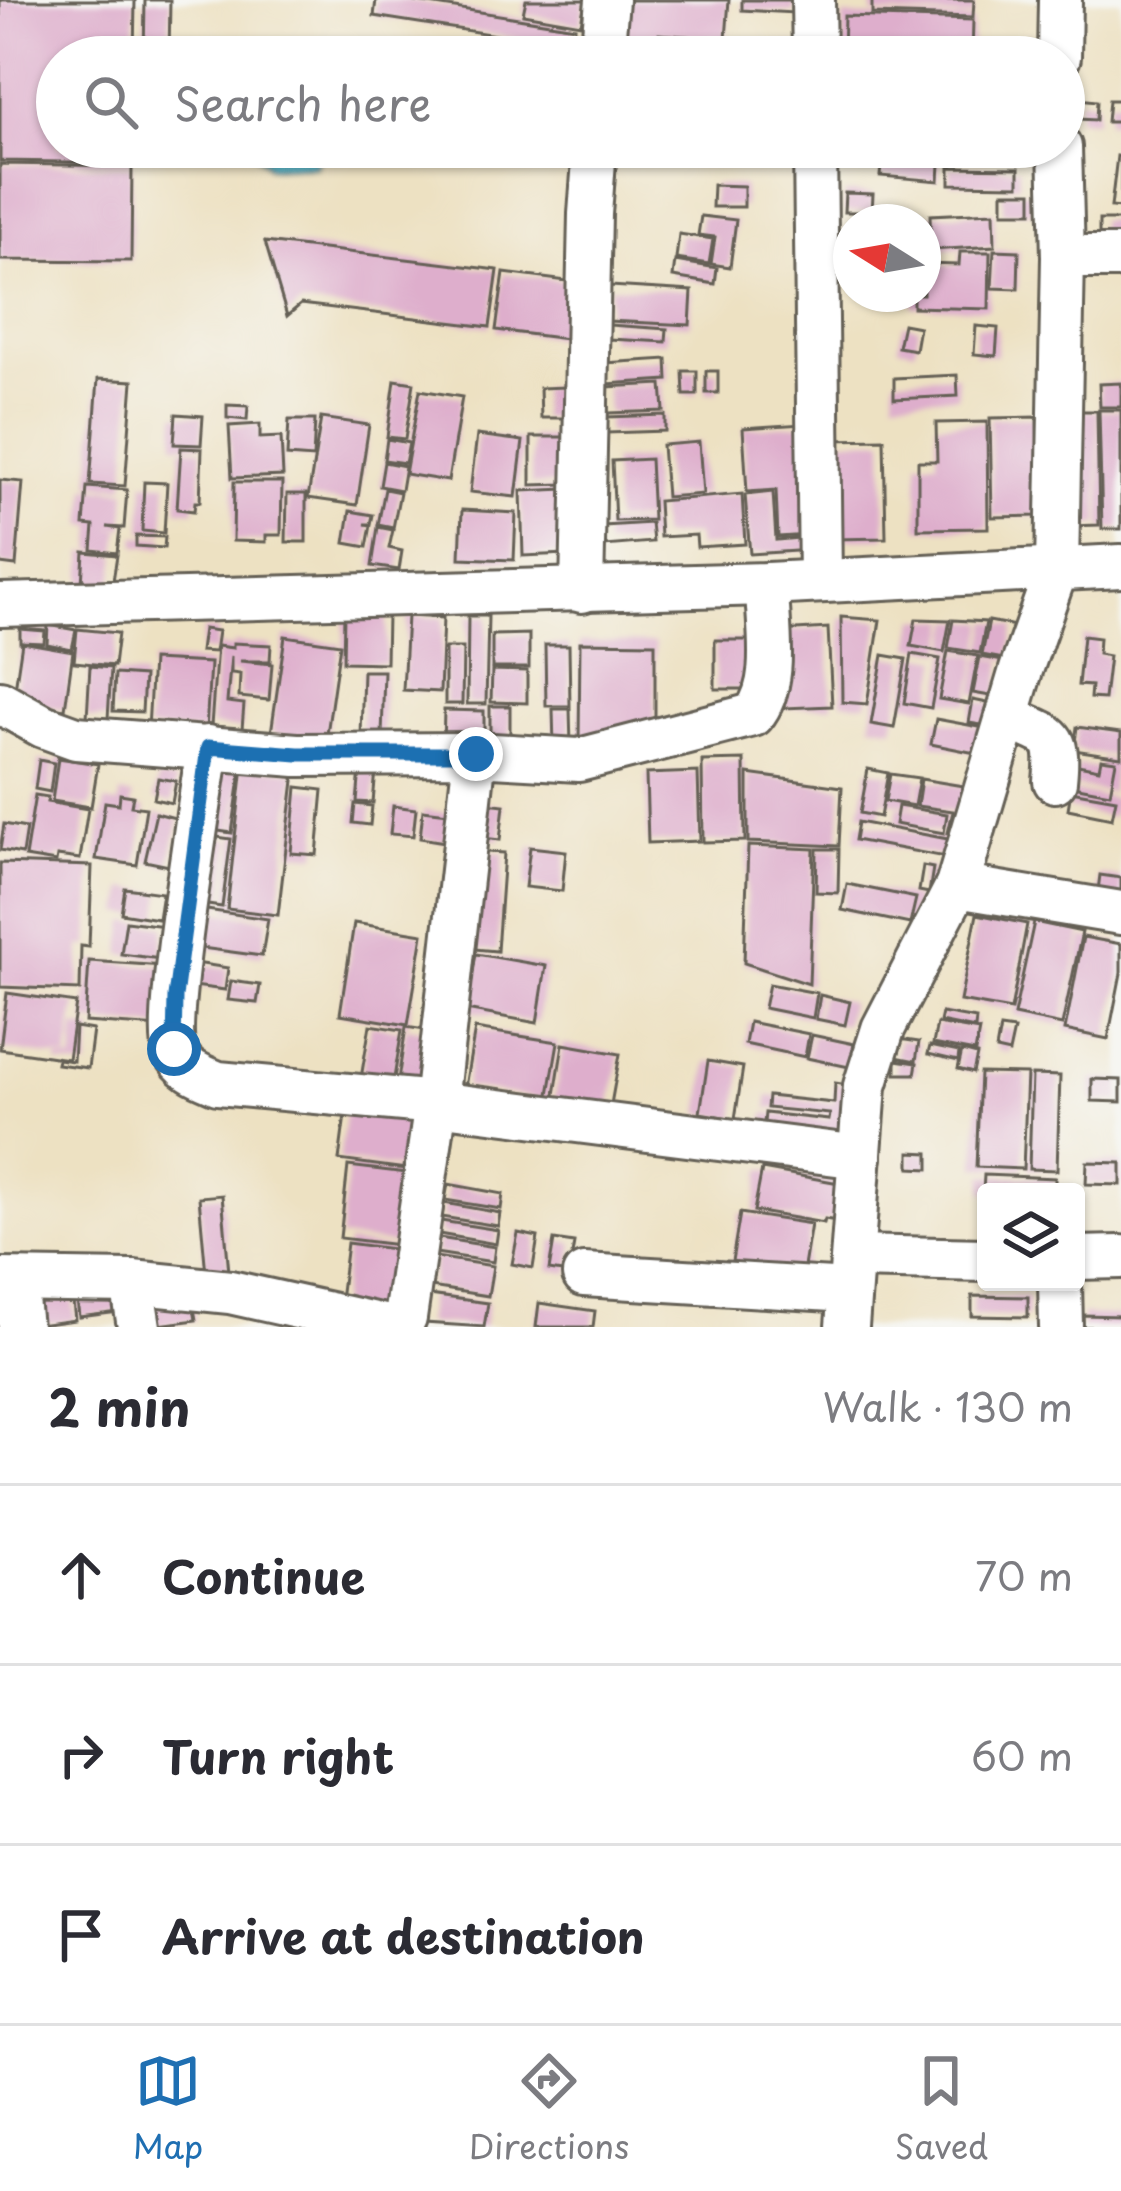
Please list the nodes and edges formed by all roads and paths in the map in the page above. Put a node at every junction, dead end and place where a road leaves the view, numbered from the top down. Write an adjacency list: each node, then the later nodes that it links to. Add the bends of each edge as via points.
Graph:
1 (607, 0): 4 (street)
2 (813, 0): 5 (street)
3 (1060, 0): 6 (street)
4 (604, 36)
5 (814, 36)
6 (1059, 36)
7 (594, 168): 16 (street)
8 (815, 168): 14 (street)
9 (1061, 168): 10 (street)
10 (1063, 257): 11 (street); 13 (street)
11 (1121, 257)
12 (1121, 566): 13 (street)
13 (1057, 568): 14 (street); 19 (street)
14 (820, 581): 15 (street)
15 (767, 584): 16 (street); 21 (street, via 766,700 753,715 579,760)
16 (582, 591): 17 (street)
17 (0, 605)
18 (0, 703): 20 (street, via 76,738)
19 (1009, 718): 22 (street, via 1054,741); 23 (street)
20 (208, 747): 21 (street); 25 (street, via 174,1049 192,1072 218,1083)
21 (476, 754): 25 (street)
22 (1054, 782)
23 (957, 886): 24 (street); 26 (street, via 883,1029 865,1086)
24 (1121, 913)
25 (436, 1103): 26 (street); 35 (street, via 405,1318 382,1326)
26 (860, 1157): 34 (street)
27 (1121, 1257): 28 (street)
28 (1085, 1258)
29 (977, 1262): 34 (street)
30 (584, 1275): 34 (street)
31 (7, 1280): 32 (street); 36 (street)
32 (132, 1282): 35 (street); 37 (street)
33 (1060, 1291): 38 (street)
34 (850, 1292)
35 (250, 1312)
36 (20, 1327)
37 (140, 1327)
38 (1061, 1327)

